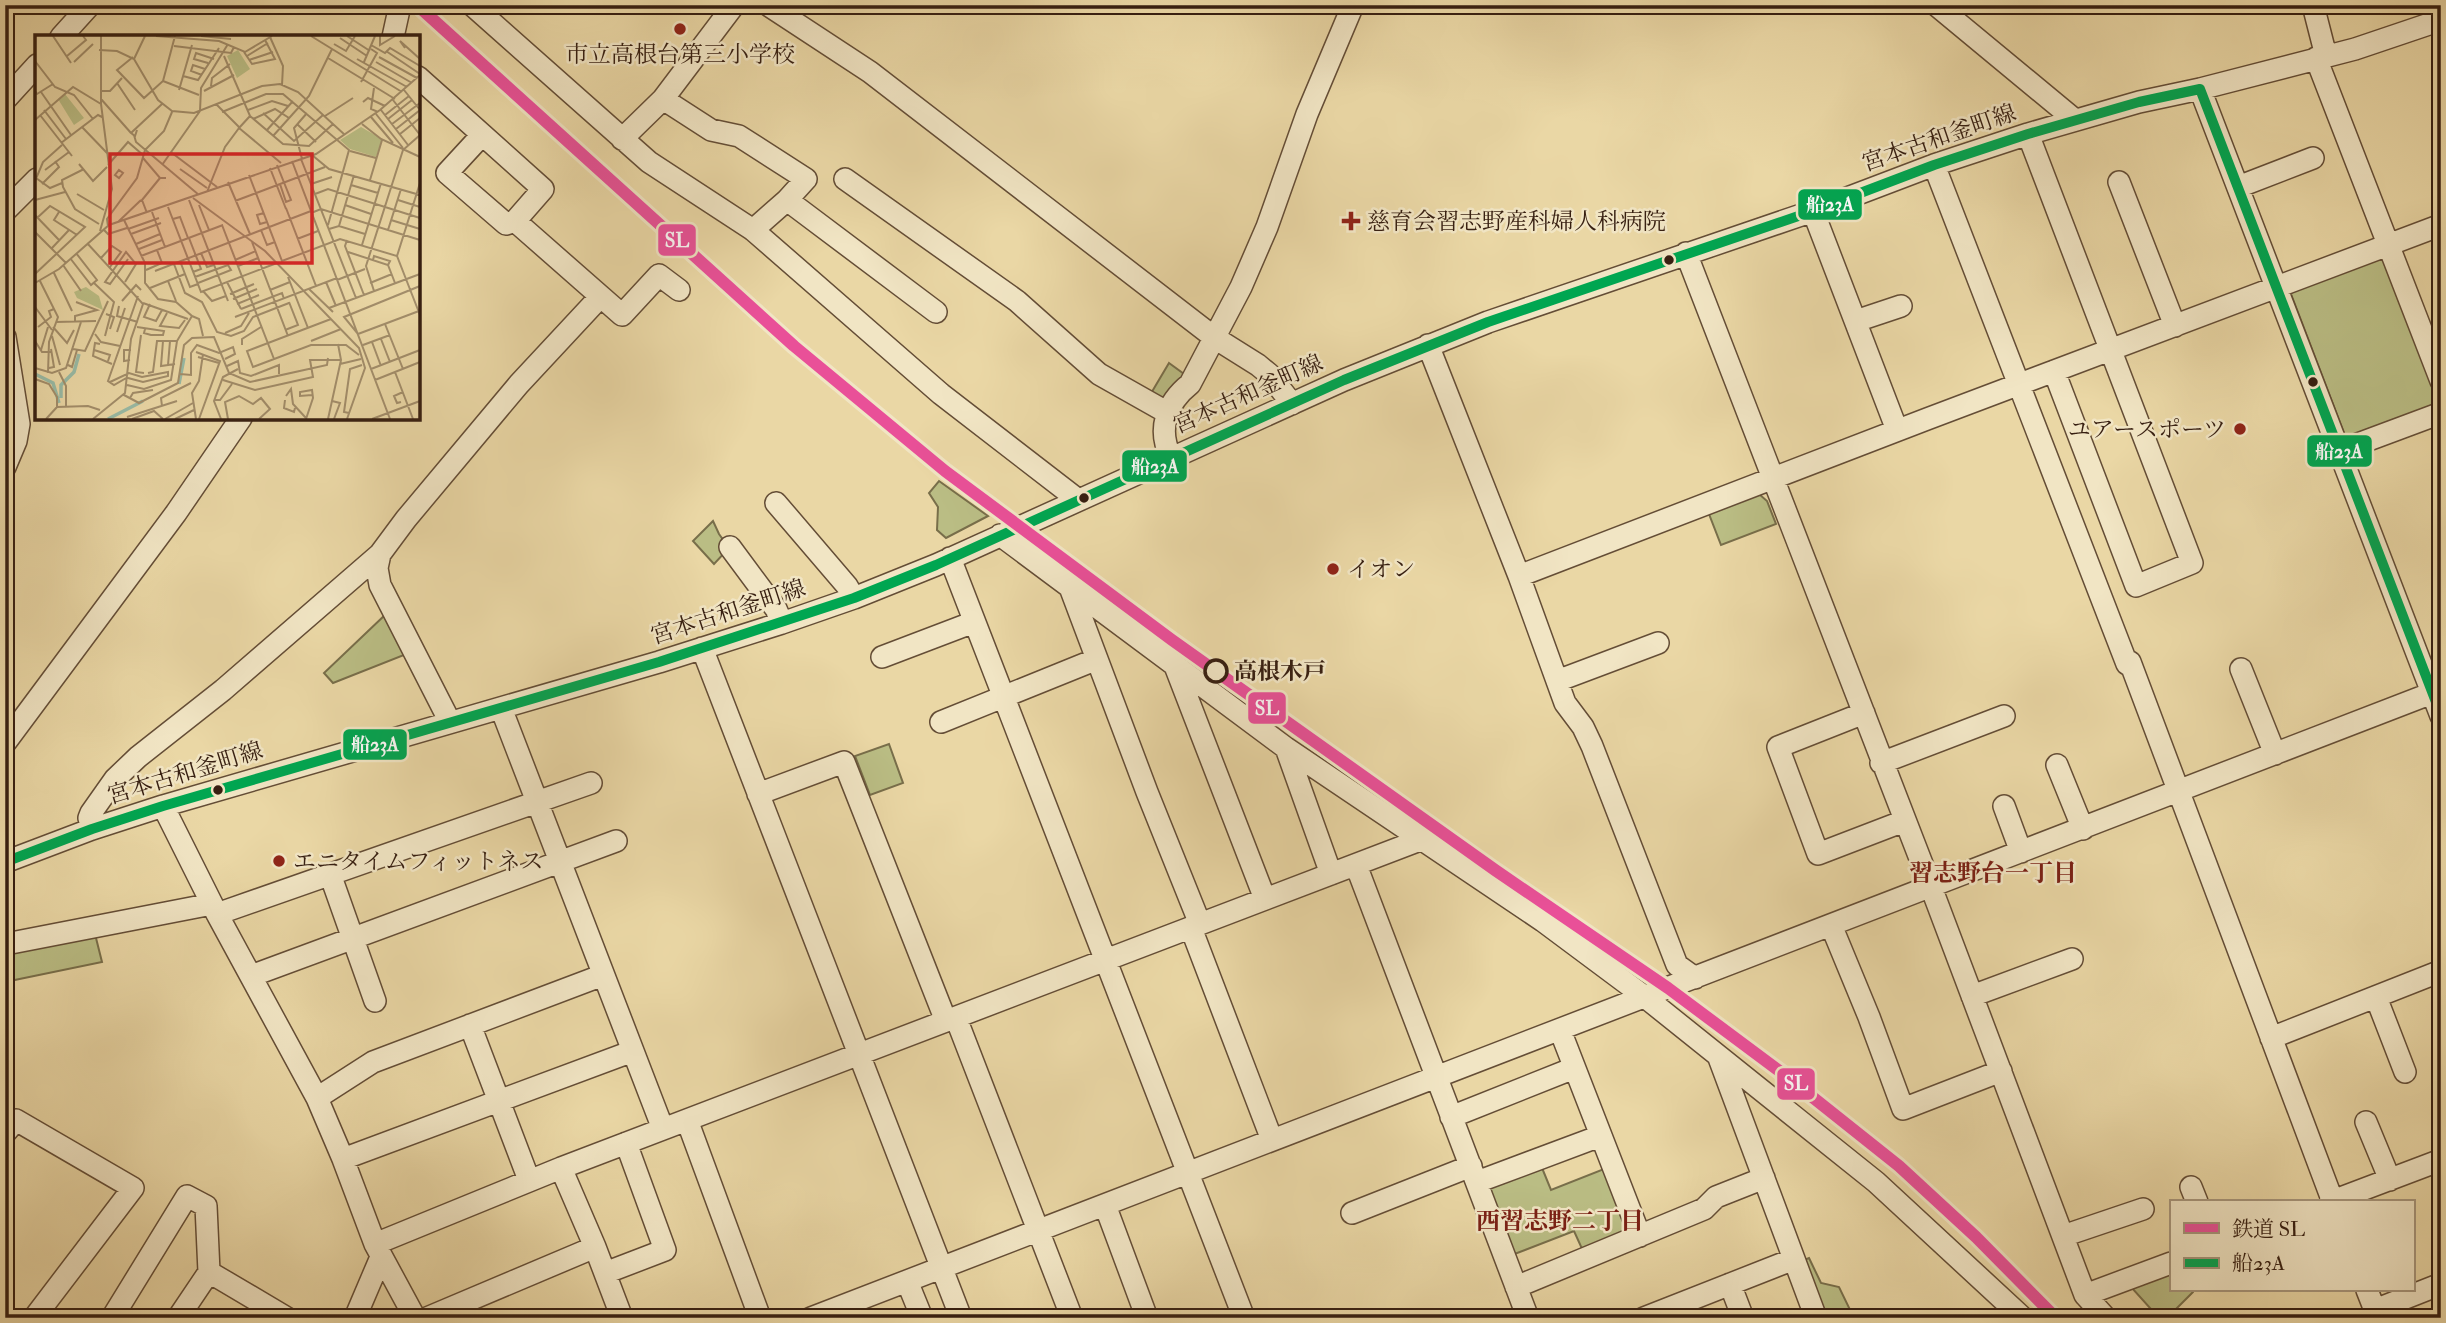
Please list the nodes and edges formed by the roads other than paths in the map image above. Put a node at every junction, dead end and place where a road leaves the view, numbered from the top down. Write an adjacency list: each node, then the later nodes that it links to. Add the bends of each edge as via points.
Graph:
1 (90, 5): 10 (street)
2 (472, 5): 21 (street)
3 (734, 5): 16 (street)
4 (768, 5): 44 (street, via 870,72)
5 (1353, 5): 44 (street, via 1307,114 1267,227)
6 (1936, 5): 18 (street)
7 (2313, 5): 12 (street)
8 (398, 6): 11 (street)
9 (2441, 20): 12 (street, 宮本古和釜町線)
10 (63, 35)
11 (393, 35)
12 (2321, 57): 15 (street, 宮本古和釜町線); 34 (street)
13 (35, 67): 17 (street)
14 (420, 79): 20 (street)
15 (2200, 89): 18 (street, 宮本古和釜町線); 27 (street)
16 (663, 99): 21 (street); 28 (street, via 711,130 739,136 806,179)
17 (5, 100)
18 (2075, 120): 19 (street, 宮本古和釜町線)
19 (2028, 134): 23 (street, 宮本古和釜町線); 46 (street)
20 (482, 135): 31 (street, via 543,189); 31 (street, via 447,173 506,224)
21 (622, 139): 33 (street, via 649,162)
22 (2313, 158): 27 (street)
23 (1934, 165): 30 (street, 宮本古和釜町線); 49 (street)
24 (845, 179): 51 (street, via 1017,301 1098,374)
25 (35, 181): 29 (street)
26 (2119, 182): 42 (street)
27 (2238, 187): 36 (street)
28 (787, 200): 33 (street); 40 (street)
29 (5, 211)
30 (1814, 211): 35 (street, 宮本古和釜町線); 41 (street)
31 (515, 221): 38 (street)
32 (2441, 225): 34 (street)
33 (753, 229): 59 (street, via 941,394)
34 (2388, 246): 36 (street); 48 (street)
35 (1686, 253): 45 (street, 宮本古和釜町線); 58 (street)
36 (2276, 289): 42 (street); 55 (street)
37 (679, 290): 38 (street, via 659,275 622,315)
38 (600, 297): 63 (street, via 538,364)
39 (1901, 306): 41 (street)
40 (936, 312)
41 (1856, 321): 54 (street)
42 (2175, 326): 46 (street)
43 (5, 337): 57 (street, via 19,424)
44 (1215, 338): 50 (street, via 1263,370); 51 (street)
45 (1428, 345): 50 (street, 宮本古和釜町線); 65 (street)
46 (2110, 350): 47 (street); 47 (street, via 2192,563 2136,586)
47 (2054, 371): 49 (street)
48 (2439, 372)
49 (2018, 385): 54 (street); 91 (street)
50 (1292, 404): 56 (street, 宮本古和釜町線)
51 (1168, 413): 56 (street, via 1163,431)
52 (2441, 413): 55 (street)
53 (240, 420): 85 (street)
54 (1897, 430): 58 (street)
55 (2339, 452): 77 (street)
56 (1171, 457): 59 (street, 宮本古和釜町線)
57 (5, 467)
58 (1773, 479): 65 (street); 80 (street)
59 (1077, 499): 61 (street, 宮本古和釜町線)
60 (776, 503): 67 (street)
61 (1000, 535): 64 (street, 宮本古和釜町線); 66 (street)
62 (730, 547): 69 (street)
63 (380, 554): 83 (street, via 380,585); 98 (street, via 138,757 91,813)
64 (950, 558): 67 (street, 宮本古和釜町線); 68 (street)
65 (1519, 576): 76 (street)
66 (1071, 590): 73 (street); 74 (street)
67 (854, 598): 69 (street, 宮本古和釜町線)
68 (974, 622): 72 (street); 78 (street)
69 (782, 623): 71 (street, 宮本古和釜町線)
70 (1658, 643): 76 (street)
71 (702, 648): 79 (street, 宮本古和釜町線); 92 (street)
72 (883, 657)
73 (1097, 659): 78 (street); 110 (street)
74 (1175, 666): 86 (street); 108 (street)
75 (2241, 669): 87 (street)
76 (1557, 681): 118 (street, via 1592,746 1677,965)
77 (2432, 693): 81 (street); 87 (street)
78 (1003, 697): 84 (street); 115 (street)
79 (503, 713): 83 (street, 宮本古和釜町線); 93 (street)
80 (1864, 713): 88 (street); 96 (street, via 1778,747 1818,854)
81 (2441, 715)
82 (2004, 716): 88 (street)
83 (450, 722): 94 (street, 宮本古和釜町線)
84 (942, 722)
85 (5, 743)
86 (1286, 748): 99 (street); 106 (street)
87 (2276, 754): 91 (street)
88 (1881, 763): 96 (street)
89 (2057, 765): 97 (street)
90 (592, 783): 93 (street)
91 (2178, 791): 97 (street); 127 (street)
92 (758, 794): 124 (street, via 844,762); 129 (street)
93 (537, 802): 103 (street); 105 (street)
94 (163, 806): 98 (street, 宮本古和釜町線); 109 (street)
95 (2004, 806): 101 (street)
96 (1904, 821): 107 (street)
97 (2083, 828): 101 (street)
98 (92, 829): 102 (street, 宮本古和釜町線)
99 (1420, 840): 104 (street); 121 (street, via 1543,921)
100 (616, 841): 103 (street)
101 (2021, 852): 107 (street)
102 (5, 862)
103 (560, 862): 112 (street); 117 (street)
104 (1356, 865): 106 (street); 134 (street)
105 (330, 874): 109 (street); 112 (street)
106 (1331, 874): 108 (street)
107 (1931, 887): 111 (street); 120 (street)
108 (1265, 899): 110 (street)
109 (215, 909): 113 (street); 116 (street)
110 (1196, 926): 115 (street); 143 (street)
111 (1831, 926): 118 (street); 132 (street, via 1903,1109)
112 (353, 939): 116 (street); 123 (street)
113 (5, 947)
114 (2072, 959): 120 (street)
115 (1105, 960): 124 (street); 148 (street)
116 (251, 975): 135 (street)
117 (603, 975): 125 (street); 128 (street)
118 (1695, 978): 121 (street)
119 (2439, 979): 122 (street)
120 (1972, 996): 132 (street)
121 (1645, 997): 126 (street); 130 (street)
122 (2376, 997): 127 (street); 133 (street)
123 (375, 1001)
124 (951, 1019): 129 (street); 158 (street)
125 (470, 1025): 135 (street, via 373,1062); 136 (street)
126 (1560, 1030): 131 (street); 134 (street)
127 (2271, 1038): 153 (street)
128 (632, 1051): 136 (street); 140 (street)
129 (859, 1054): 138 (street); 165 (street)
130 (1718, 1056): 150 (street); 196 (street, via 1876,1182)
131 (1574, 1068): 137 (street); 142 (street)
132 (2001, 1071): 160 (street)
133 (2405, 1072)
134 (1435, 1078): 137 (street); 143 (street)
135 (317, 1098): 145 (street)
136 (498, 1102): 145 (street); 151 (street)
137 (1451, 1117): 149 (street)
138 (687, 1120): 140 (street); 185 (street)
139 (2366, 1122): 152 (street)
140 (663, 1129): 144 (street)
141 (5, 1133): 177 (street, via 16,1121 133,1188)
142 (1600, 1136): 149 (street); 159 (street)
143 (1272, 1140): 148 (street)
144 (626, 1143): 147 (street); 167 (street, via 665,1250)
145 (343, 1159): 162 (street)
146 (2441, 1160): 152 (street)
147 (561, 1168): 151 (street); 161 (street)
148 (1188, 1173): 155 (street); 191 (street)
149 (1474, 1174): 157 (street); 171 (street)
150 (1764, 1178): 159 (street); 163 (street)
151 (529, 1180): 162 (street)
152 (2390, 1180): 154 (street)
153 (2331, 1200)
154 (2337, 1200)
155 (1105, 1205): 158 (street); 190 (street)
156 (2143, 1209): 160 (street)
157 (1352, 1213)
158 (1037, 1231): 165 (street); 189 (street)
159 (1640, 1236): 171 (street)
160 (2063, 1236): 173 (street)
161 (595, 1247): 167 (street); 183 (street)
162 (378, 1251): 181 (street); 182 (street)
163 (1794, 1259): 170 (street); 195 (street)
164 (2170, 1263): 173 (street)
165 (942, 1268): 168 (street); 188 (street)
166 (209, 1272): 178 (street, via 206,1206 187,1196); 179 (street); 180 (street)
167 (606, 1273): 184 (street)
168 (907, 1281): 174 (street); 187 (street)
169 (2441, 1283): 176 (street)
170 (1730, 1284): 175 (street); 194 (street)
171 (1516, 1287): 192 (street)
172 (2368, 1292): 176 (street)
173 (2085, 1295): 197 (street)
174 (847, 1311): 186 (street)
175 (1677, 1312): 193 (street)
176 (2376, 1314)
177 (34, 1318)
178 (112, 1318)
179 (178, 1318)
180 (286, 1318)
181 (355, 1318)
182 (415, 1318)
183 (427, 1318)
184 (622, 1318)
185 (760, 1318)
186 (811, 1318)
187 (922, 1318)
188 (961, 1318)
189 (1072, 1318)
190 (1147, 1318)
191 (1244, 1318)
192 (1528, 1318)
193 (1644, 1318)
194 (1743, 1318)
195 (1816, 1318)
196 (2023, 1318)
197 (2106, 1318)

